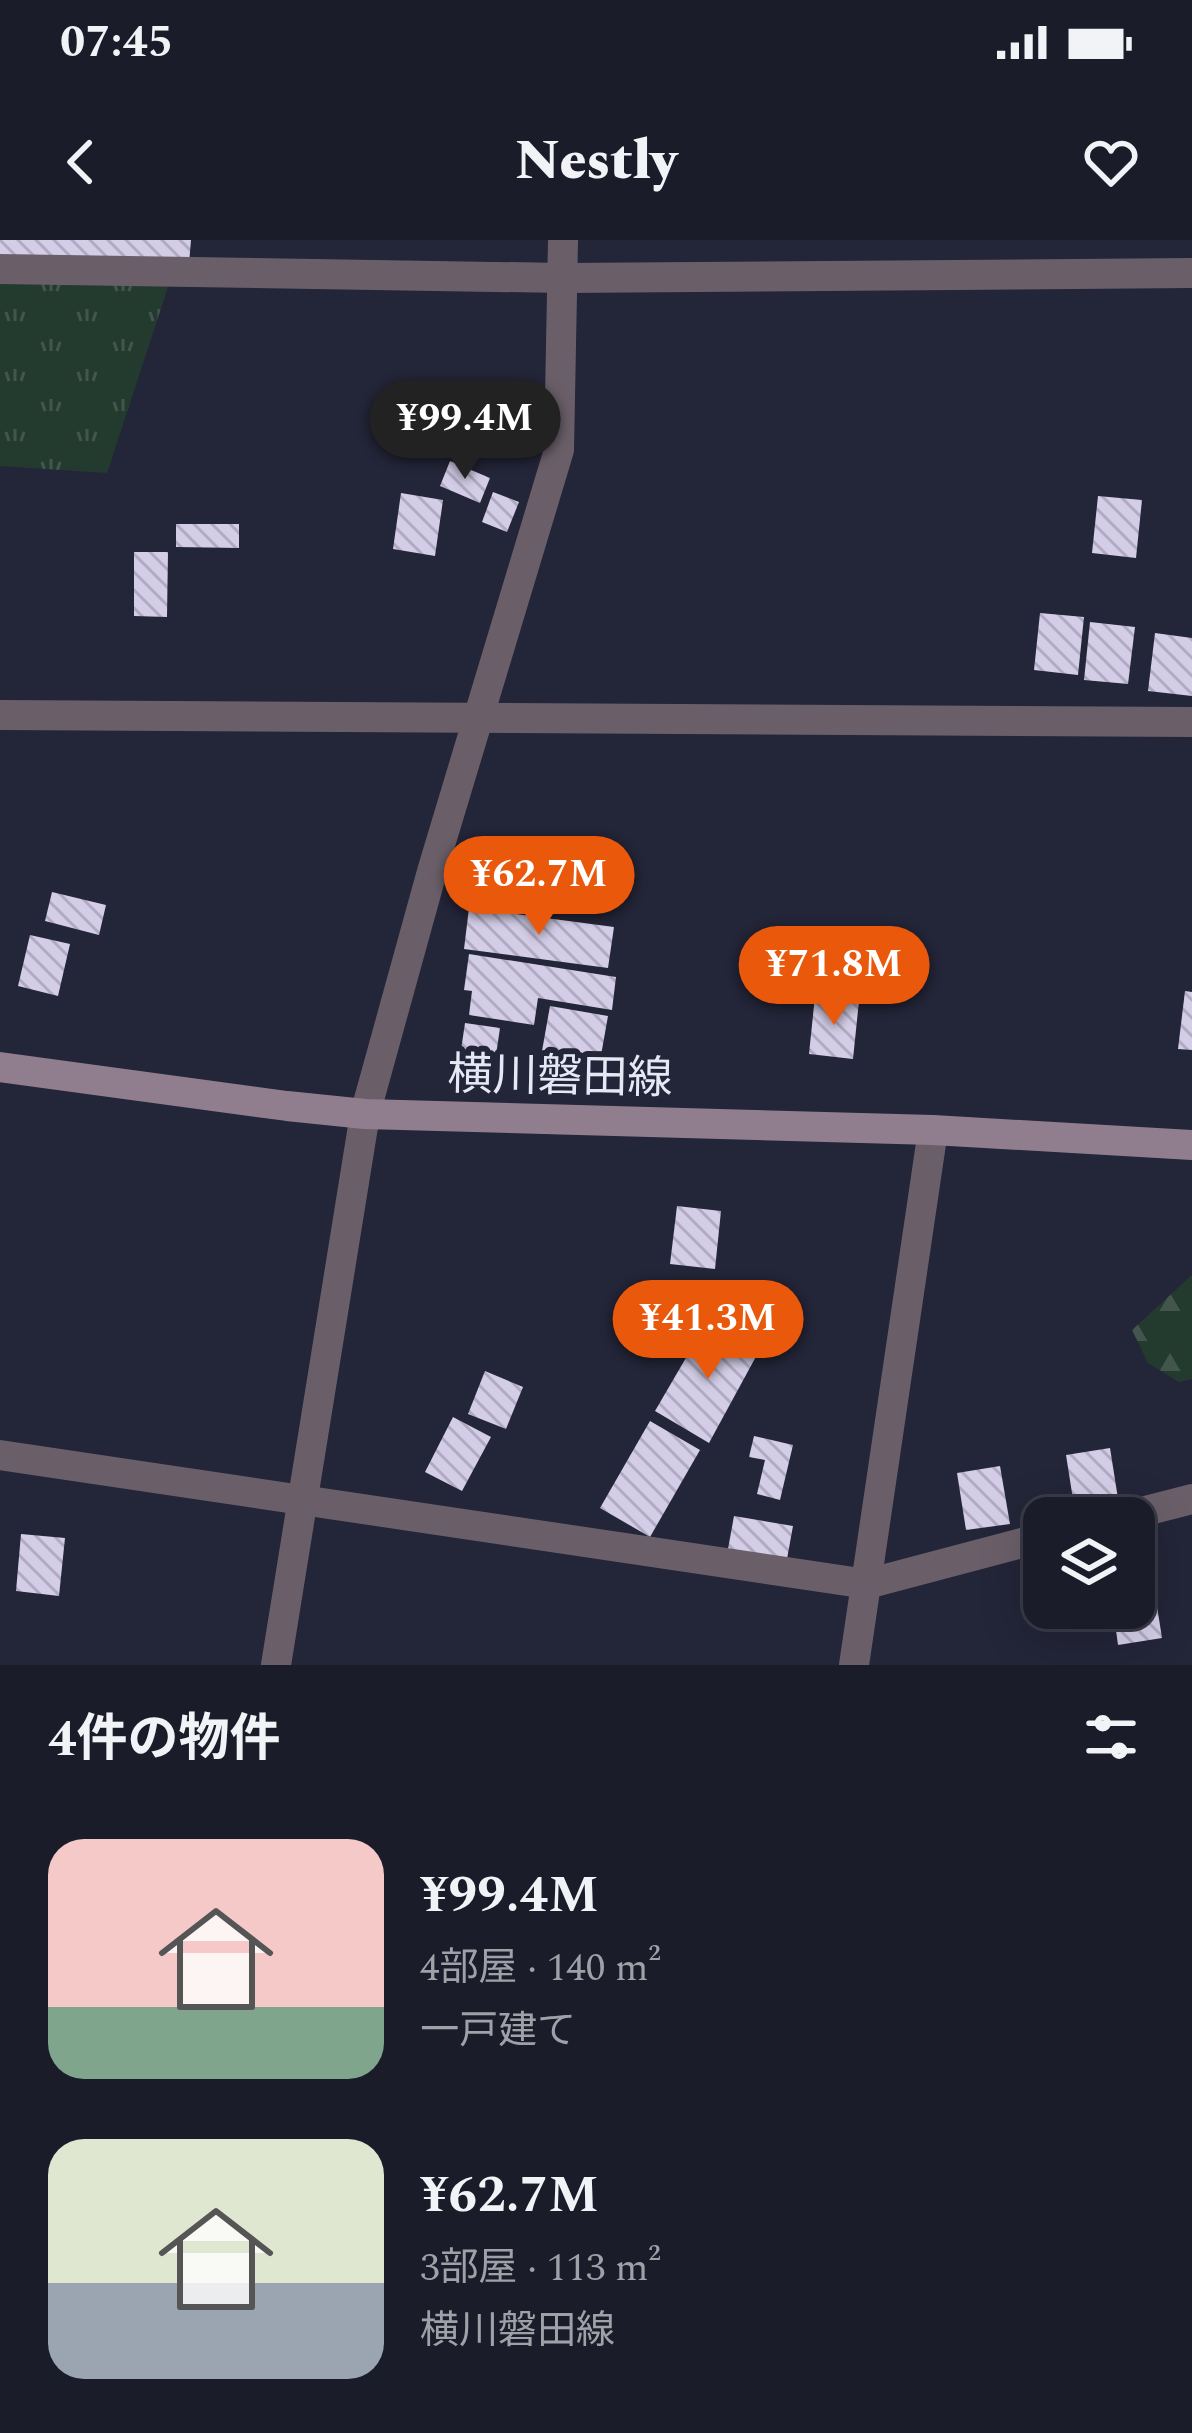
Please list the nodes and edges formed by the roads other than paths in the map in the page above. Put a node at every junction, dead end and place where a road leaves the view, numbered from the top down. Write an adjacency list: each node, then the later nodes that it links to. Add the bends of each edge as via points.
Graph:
1 (563, 240): 4 (street)
2 (0, 269): 4 (street)
3 (1192, 273): 4 (street)
4 (563, 278): 6 (street, via 559,450)
5 (0, 715): 6 (street)
6 (479, 716): 7 (street); 9 (street)
7 (1192, 722)
8 (0, 1066): 9 (main road, 横川磐田線)
9 (365, 1114): 10 (main road, 横川磐田線); 13 (street)
10 (933, 1130): 11 (main road, 横川磐田線); 17 (street)
11 (1192, 1145)
12 (0, 1455): 13 (street)
13 (302, 1498): 17 (street); 18 (street)
14 (1192, 1498): 15 (street)
15 (1155, 1508)
16 (1023, 1543): 17 (street)
17 (867, 1584): 19 (street)
18 (276, 1665)
19 (854, 1665)

